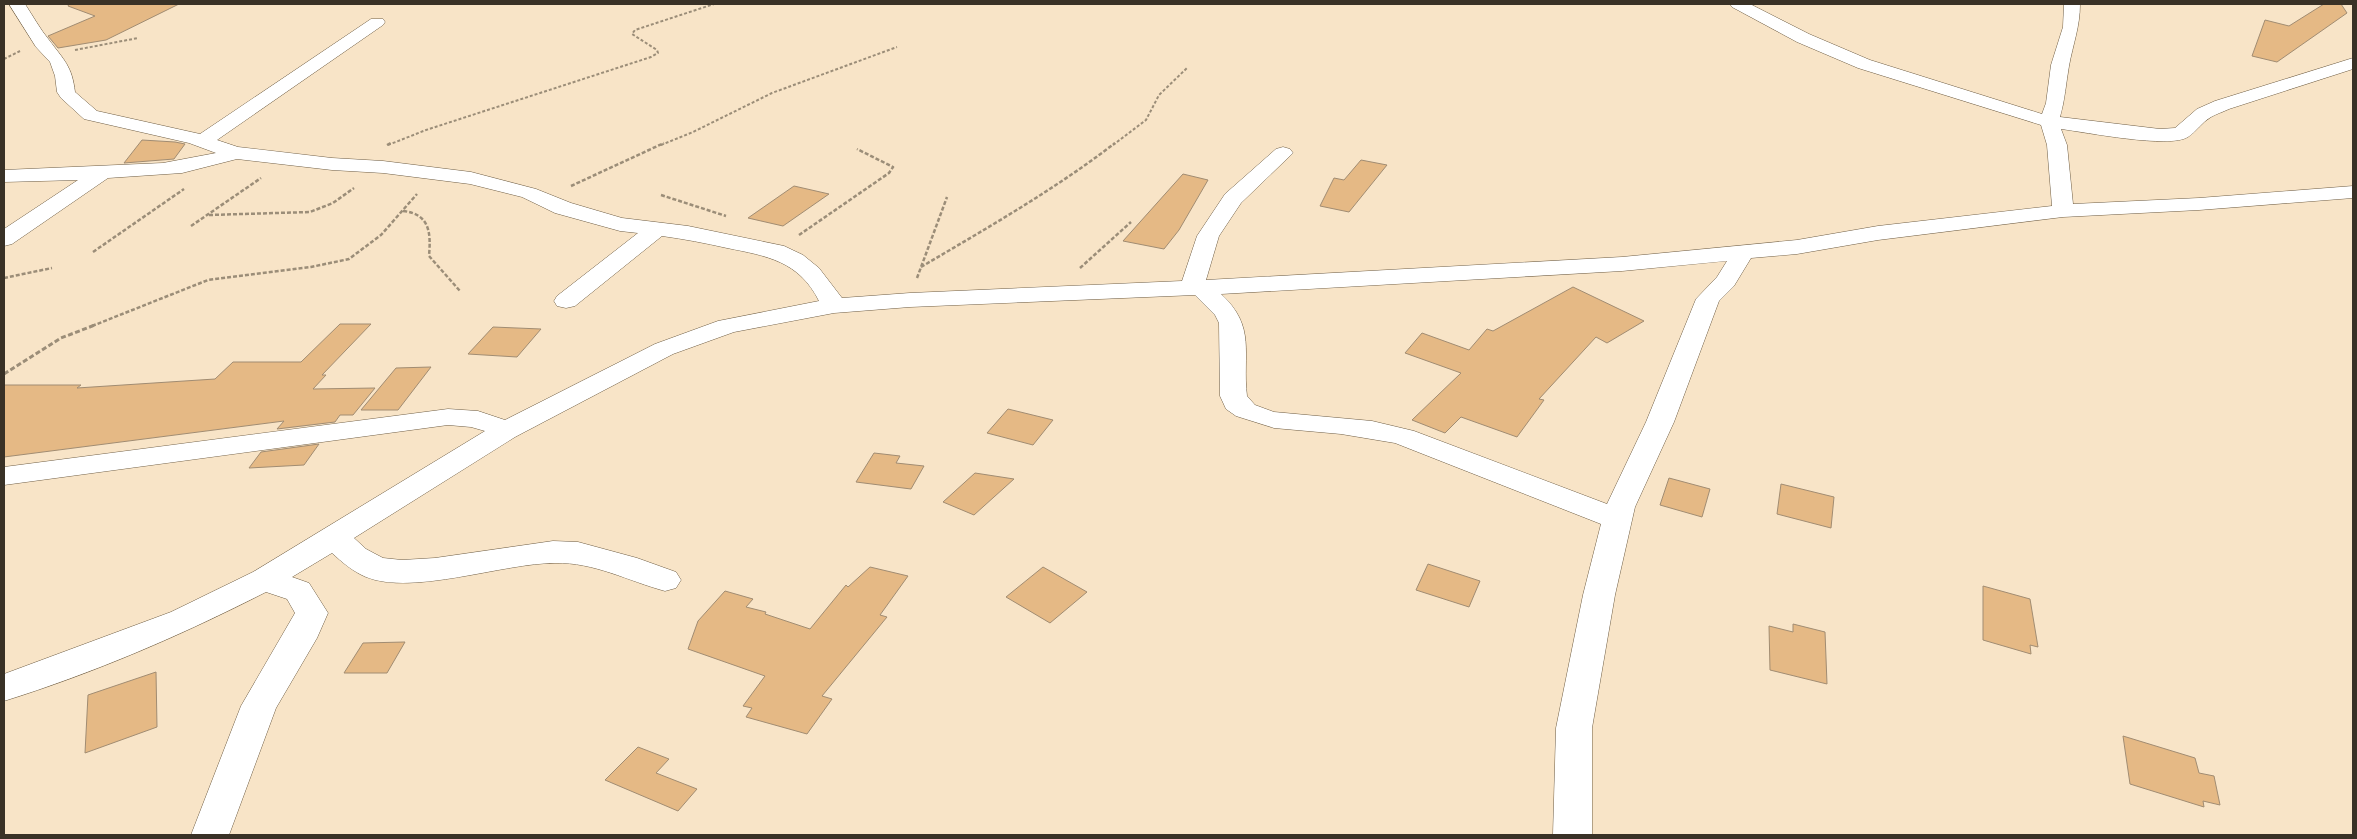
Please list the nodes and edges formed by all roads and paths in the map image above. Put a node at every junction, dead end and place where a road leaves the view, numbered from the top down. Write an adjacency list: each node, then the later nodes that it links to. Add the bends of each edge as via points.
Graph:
1 (714, 4): 17 (path, via 635,30 632,34 657,50 658,53 650,57 426,130)
2 (1738, 4): 11 (street, via 1803,38 1864,64)
3 (2072, 4): 11 (street)
4 (19, 9): 8 (street)
5 (377, 22): 12 (street)
6 (138, 38): 8 (path)
7 (897, 47): 25 (path, via 772,93 693,132 590,175)
8 (52, 54): 12 (street, via 64,76 66,92 91,115)
9 (2353, 63): 11 (street, via 2222,105 2204,113 2180,134 2146,134)
10 (1187, 68): 36 (path, via 1159,95 1146,120 1089,163)
11 (2049, 121): 27 (street, via 2057,145)
12 (203, 141): 14 (street)
13 (857, 149): 33 (path, via 893,167 889,173)
14 (236, 153): 16 (street); 20 (street, via 176,167)
15 (1283, 153): 39 (street, via 1232,200 1208,236)
16 (285, 159): 17 (street); 28 (path)
17 (343, 165): 18 (street)
18 (391, 168): 19 (street); 28 (path, via 367,178 333,203 310,212)
19 (435, 173): 25 (street, via 495,184); 26 (path)
20 (102, 174): 21 (street); 32 (street)
21 (4, 176)
22 (188, 186): 34 (path)
23 (2353, 192): 27 (street)
24 (947, 197): 36 (path)
25 (546, 200): 31 (street, via 586,216)
26 (402, 211): 40 (path, via 411,211 424,220 432,236 429,256); 45 (path, via 381,235 350,259 208,280 61,338)
27 (2063, 211): 35 (street)
28 (208, 214): 30 (path)
29 (1131, 222): 41 (path)
30 (190, 226)
31 (656, 230): 33 (street, via 688,233); 43 (street)
32 (4, 239)
33 (776, 251): 44 (street, via 805,267 828,293)
34 (92, 252)
35 (1743, 253): 39 (street, via 1612,265); 48 (street, via 1726,281 1708,299 1660,422)
36 (921, 267): 42 (path)
37 (52, 268): 38 (path)
38 (4, 278)
39 (1196, 287): 41 (street); 48 (street, via 1228,314 1233,338 1232,390 1236,403 1246,409 1262,417 1284,421 1344,425 1390,433 1441,449)
40 (460, 291)
41 (1054, 293): 42 (street)
42 (910, 300): 44 (street)
43 (566, 301)
44 (834, 306): 46 (street, via 727,326 664,349)
45 (4, 374)
46 (504, 431): 47 (street, via 475,417 448,417); 49 (street)
47 (4, 476)
48 (1617, 519): 54 (street, via 1574,728)
49 (334, 538): 50 (street); 51 (street, via 355,557 377,569 435,569 570,552)
50 (264, 580): 52 (street, via 174,624); 53 (street, via 298,591 312,612 259,706)
51 (665, 580)
52 (4, 688)
53 (210, 835)
54 (1573, 835)

